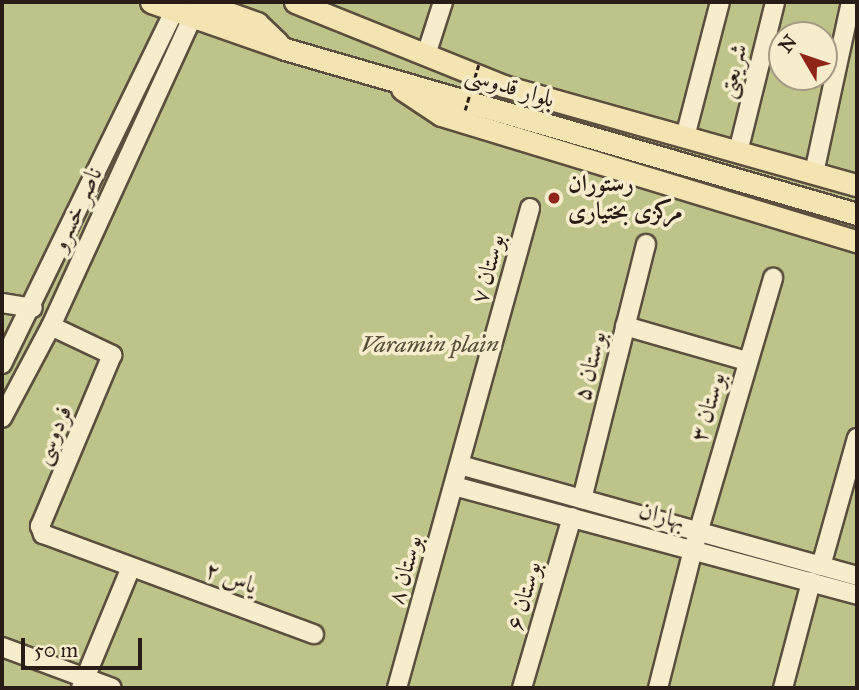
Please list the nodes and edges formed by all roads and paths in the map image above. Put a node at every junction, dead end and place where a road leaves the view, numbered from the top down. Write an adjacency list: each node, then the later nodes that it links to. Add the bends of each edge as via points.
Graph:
1 (151, 2): 7 (main road, بلوار قدوسی)
2 (295, 2): 8 (main road, بلوار قدوسی)
3 (443, 2): 8 (street)
4 (720, 2): 12 (street)
5 (775, 2): 13 (street, شریعتی)
6 (851, 2): 14 (street)
7 (188, 10): 10 (main road, بلوار قدوسی, via 285,49); 22 (street, ناصر خسرو); 23 (street, ناصر خسرو)
8 (426, 55): 12 (main road, بلوار قدوسی, via 504,86)
9 (480, 63): 11 (path, bridge)
10 (380, 75): 17 (main road, بلوار قدوسی); 18 (main road, via 441,115)
11 (465, 110)
12 (685, 137): 13 (main road, بلوار قدوسی)
13 (738, 152): 14 (main road, بلوار قدوسی)
14 (814, 173): 15 (main road, بلوار قدوسی)
15 (857, 185)
16 (530, 208): 29 (street, بوستان ۷)
17 (857, 214)
18 (857, 241)
19 (646, 244): 24 (street, بوستان ۵)
20 (773, 278): 25 (street, بوستان ۳)
21 (2, 303): 22 (street)
22 (33, 307): 26 (street, ناصر خسرو)
23 (51, 326): 27 (street, ناصر خسرو); 34 (street, فردوسی, via 113,355 40,526)
24 (625, 326): 25 (street); 31 (street, بوستان ۵)
25 (746, 361): 33 (street, بوستان ۳)
26 (2, 364)
27 (2, 418)
28 (857, 438): 36 (street)
29 (460, 465): 30 (street, بوستان ۸); 31 (street, بهاران)
30 (454, 486): 32 (street, بهاران); 45 (street, بوستان ۸)
31 (582, 499): 33 (street, بهاران)
32 (572, 517): 35 (street, بهاران); 46 (street, بوستان ۶)
33 (698, 532): 35 (street, بوستان ۳); 36 (street, بهاران)
34 (43, 534): 37 (street, یاس ۲)
35 (693, 550): 39 (street, بهاران); 47 (street, بوستان ۳)
36 (821, 566): 38 (street, بهاران)
37 (131, 567): 41 (street, یاس ۲); 43 (street)
38 (857, 576)
39 (811, 582): 40 (street, بهاران); 48 (street)
40 (857, 595)
41 (314, 634)
42 (2, 647): 43 (street)
43 (83, 683): 44 (street)
44 (112, 688)
45 (397, 688)
46 (522, 688)
47 (659, 688)
48 (783, 688)

